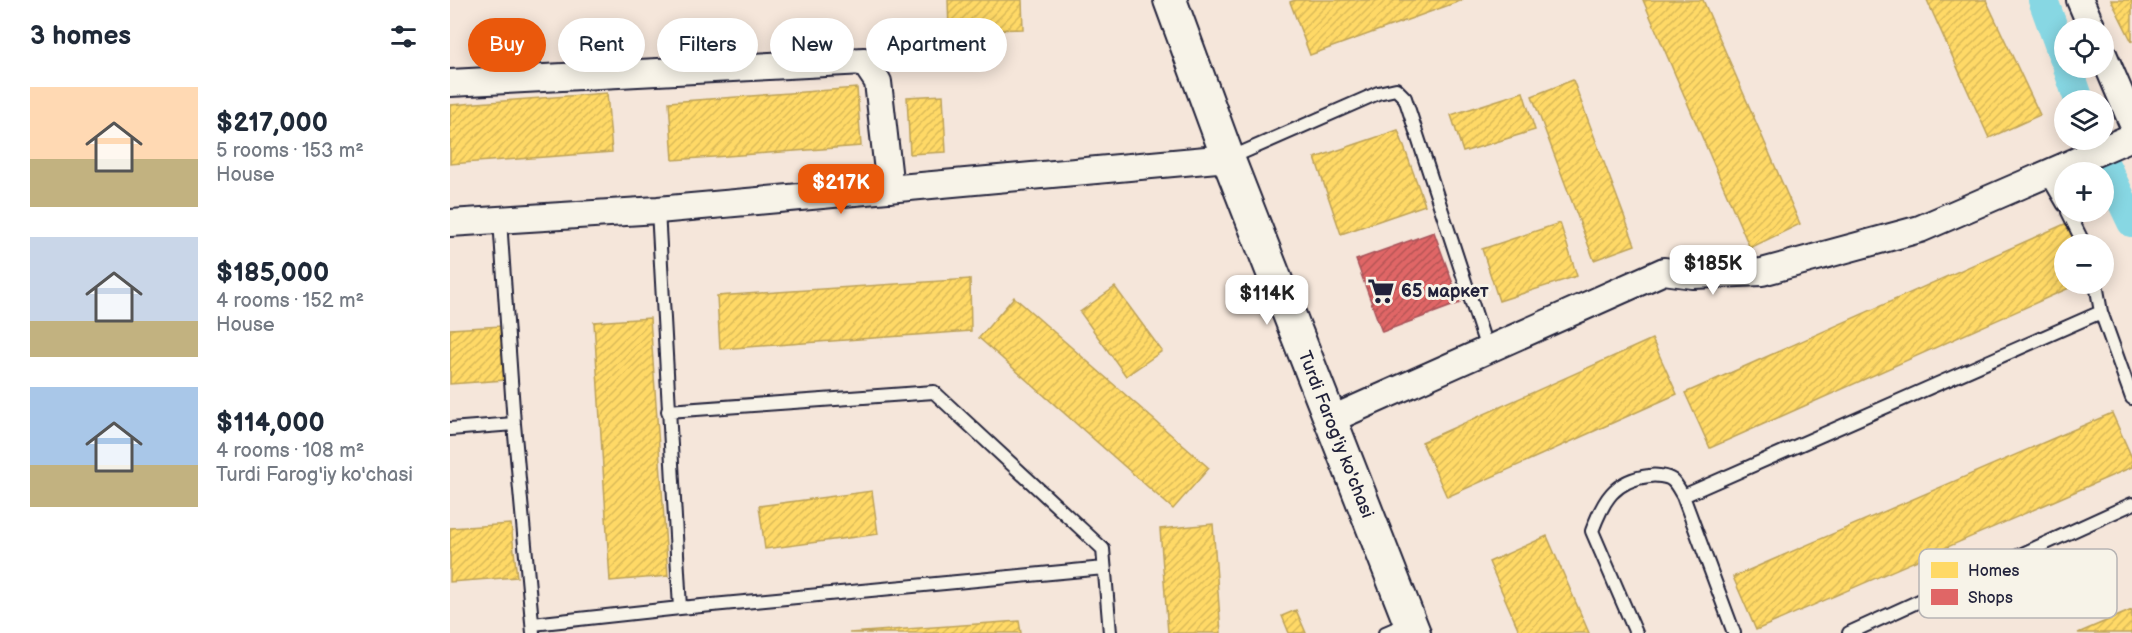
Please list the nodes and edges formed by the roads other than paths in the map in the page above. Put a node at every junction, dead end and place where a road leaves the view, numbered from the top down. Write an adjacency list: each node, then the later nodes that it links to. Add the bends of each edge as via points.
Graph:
1 (1170, 0): 9 (street, Turdi Farog'iy ko'chasi)
2 (2080, 0): 3 (street)
3 (2088, 18)
4 (2114, 73): 6 (street)
5 (450, 83): 12 (street, via 864,61 878,82)
6 (2127, 95): 7 (street)
7 (2132, 122)
8 (2124, 141): 10 (street)
9 (1228, 158): 12 (street); 18 (lane, via 1378,93 1396,89 1405,98); 21 (street, Turdi Farog'iy ko'chasi)
10 (2046, 174): 11 (lane); 18 (street, via 1920,229 1762,272 1692,275 1664,271)
11 (2054, 188)
12 (890, 189): 13 (street)
13 (658, 210): 14 (street); 20 (lane)
14 (500, 220): 15 (street); 22 (lane)
15 (450, 223)
16 (2098, 294): 17 (lane)
17 (2101, 312): 19 (lane); 24 (lane)
18 (1488, 349): 21 (street)
19 (2132, 398)
20 (668, 411): 27 (lane, via 934,392 1103,549); 29 (lane)
21 (1330, 420): 31 (street, Turdi Farog'iy ko'chasi)
22 (514, 424): 23 (lane); 30 (lane)
23 (450, 429)
24 (1683, 496): 33 (lane, via 1672,480 1654,475 1636,477 1618,486 1601,507 1592,531); 34 (lane)
25 (2132, 504): 26 (lane)
26 (2033, 549)
27 (1104, 568): 29 (lane); 32 (lane)
28 (1919, 601): 35 (lane)
29 (680, 608): 30 (lane)
30 (533, 629)
31 (1403, 629)
32 (1110, 633)
33 (1636, 633)
34 (1734, 633)
35 (1849, 633)

